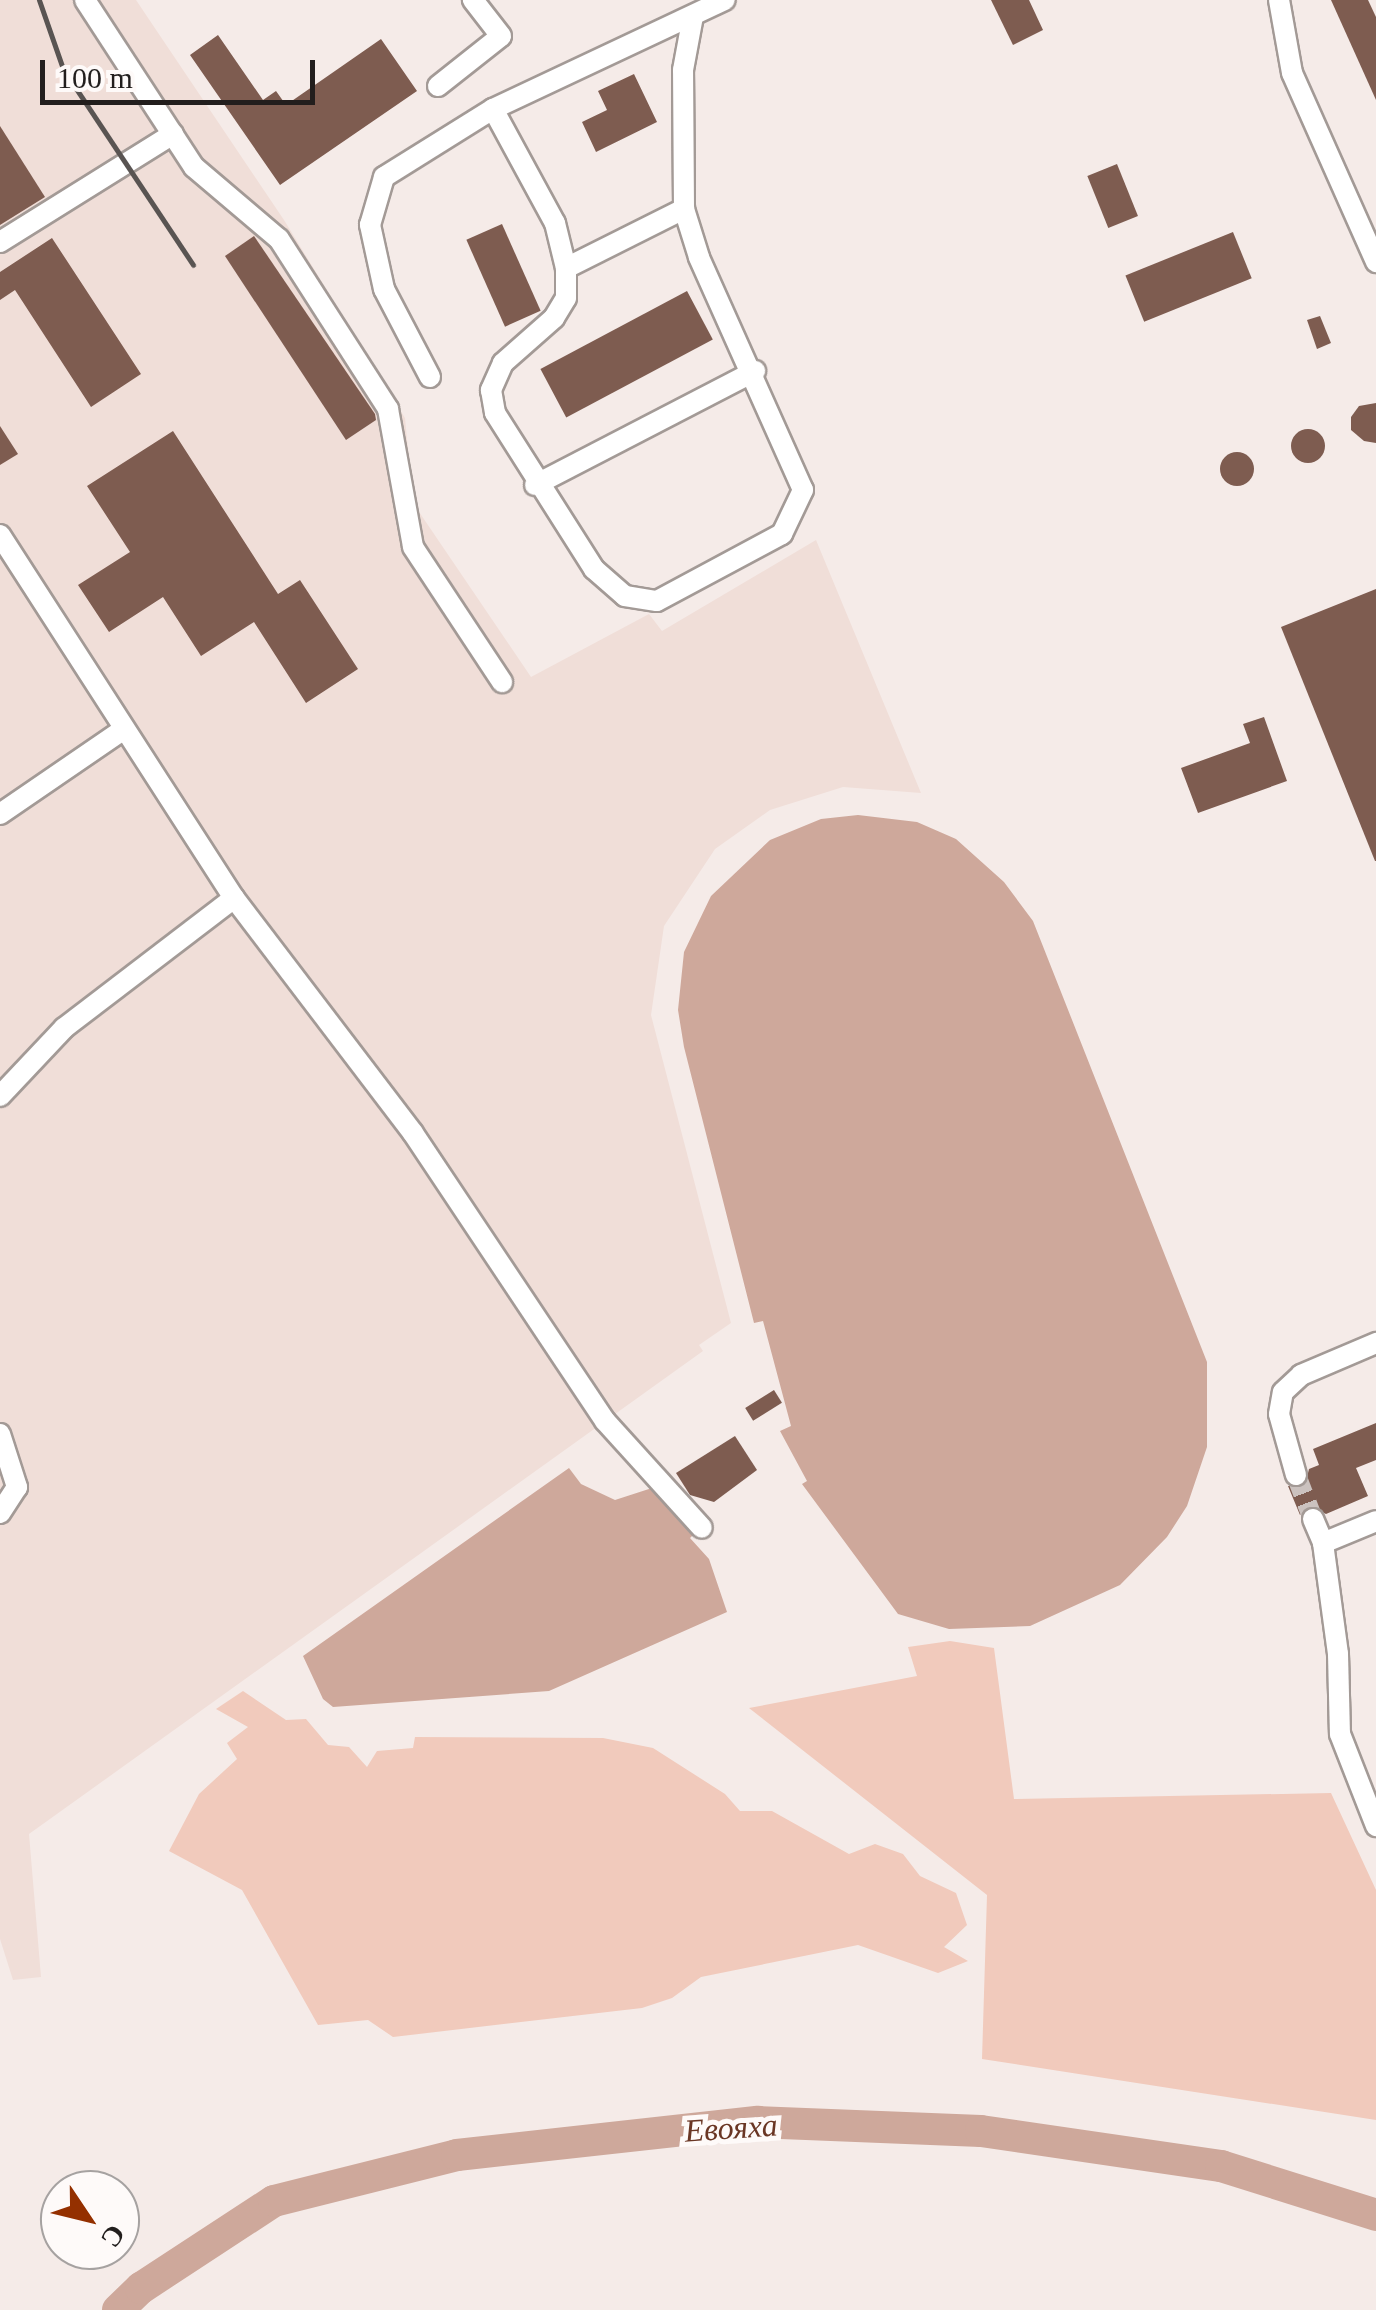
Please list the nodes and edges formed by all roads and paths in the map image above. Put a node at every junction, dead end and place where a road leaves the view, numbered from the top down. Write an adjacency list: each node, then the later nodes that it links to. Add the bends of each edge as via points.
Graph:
1 (85, 0): 8 (street)
2 (474, 0): 6 (street, via 501,36)
3 (726, 0): 5 (street)
4 (1280, 0): 11 (street, via 1292,73)
5 (693, 16): 7 (street); 9 (street, via 682,70)
6 (438, 86)
7 (493, 108): 12 (street, via 555,223); 14 (street, via 384,177 370,225 384,289)
8 (173, 134): 10 (street); 18 (street, via 218,193 279,240 388,409 413,547)
9 (684, 209): 12 (street); 13 (street, via 699,257)
10 (0, 242)
11 (1376, 262)
12 (566, 268): 15 (street, via 566,298 554,318 516,347 490,390 494,413)
13 (755, 371): 15 (street); 15 (street, via 803,490 782,534 657,601 624,596 594,570)
14 (430, 377)
15 (535, 485)
16 (0, 535): 17 (street)
17 (7, 562): 19 (street)
18 (502, 682)
19 (124, 729): 20 (street); 21 (street)
20 (0, 814)
21 (234, 898): 22 (street, via 64,1028); 29 (street, via 413,1133 605,1422)
22 (0, 1096)
23 (1376, 1343): 25 (street, via 1301,1376 1283,1392 1279,1414)
24 (0, 1434): 26 (street, via 17,1486)
25 (1296, 1475)
26 (0, 1513)
27 (1313, 1519): 30 (street)
28 (1376, 1521): 30 (street)
29 (702, 1528)
30 (1323, 1542): 31 (street, via 1338,1654 1340,1734)
31 (1376, 1826)

